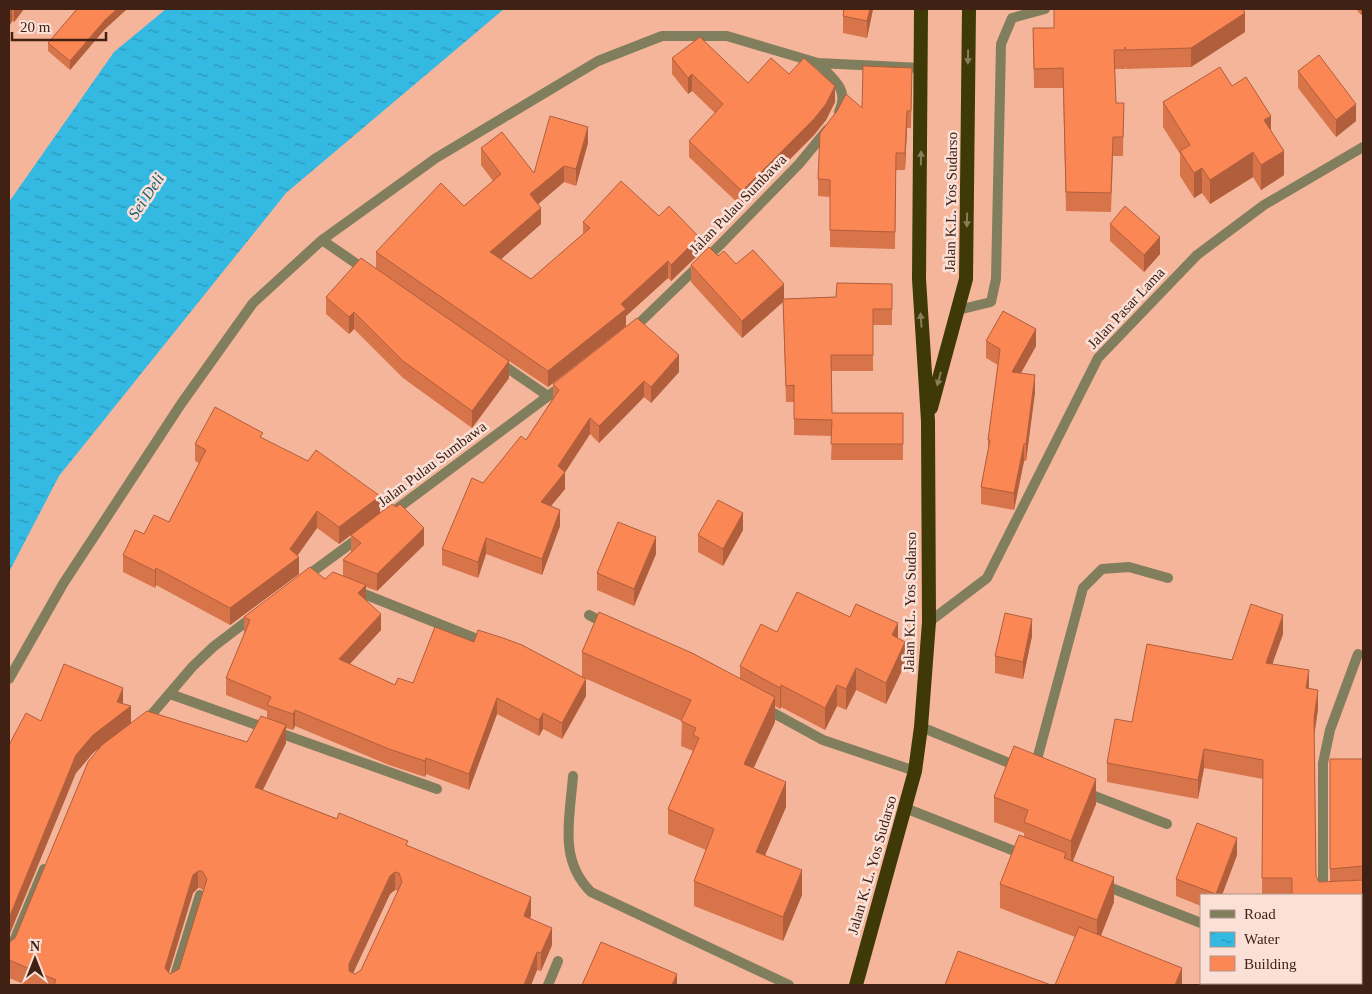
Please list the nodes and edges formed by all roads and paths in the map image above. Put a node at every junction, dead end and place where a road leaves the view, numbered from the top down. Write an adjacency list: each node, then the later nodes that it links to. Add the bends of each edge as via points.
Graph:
1 (922, 9): 6 (highway, Jalan K.L. Yos Sudarso)
2 (970, 9): 10 (highway, Jalan K.L. Yos Sudarso, one-way to 10, via 966,279)
3 (1045, 9): 4 (street)
4 (1014, 14): 10 (street, via 1001,44 996,279 991,302)
5 (818, 63): 6 (street); 8 (street, via 727,36 662,36 598,61 453,148); 11 (street, Jalan Pulau Sumbawa, via 843,90 843,102 832,124 799,164 719,246)
6 (922, 68): 15 (highway, Jalan K.L. Yos Sudarso, one-way to 6, via 919,279)
7 (1363, 147): 23 (street, Jalan Pasar Lama, via 1264,205 1197,255 1098,358 987,578)
8 (322, 240): 9 (street); 27 (street, via 253,303 180,404 62,584)
9 (379, 279)
10 (958, 310): 15 (highway, Jalan K.L. Yos Sudarso, one-way to 15)
11 (622, 338)
12 (492, 357): 14 (street)
13 (570, 379): 14 (street, Jalan Pulau Sumbawa)
14 (548, 396): 16 (street, Jalan Pulau Sumbawa)
15 (928, 421): 23 (highway, Jalan K.L. Yos Sudarso)
16 (382, 520)
17 (367, 531): 19 (street, via 316,574)
18 (1168, 578): 30 (street, via 1129,567 1102,569 1083,588 1038,775)
19 (296, 584)
20 (348, 587): 25 (street)
21 (266, 607): 28 (street, via 213,647)
22 (589, 615): 24 (street)
23 (929, 622): 30 (highway, Jalan K.L. Yos Sudarso)
24 (615, 629)
25 (501, 648)
26 (1358, 654): 42 (street, via 1330,730 1323,763)
27 (9, 679)
28 (170, 694): 31 (street); 35 (street)
29 (754, 703): 33 (street, via 823,740)
30 (921, 728): 32 (highway, Jalan K.L. Yos Sudarso)
31 (137, 729)
32 (918, 754): 33 (highway, Jalan K. L. Yos Sudarso)
33 (915, 771): 37 (highway, Jalan K. L. Yos Sudarso)
34 (573, 776): 49 (street, via 568,848 579,880 591,892)
35 (437, 789)
36 (1078, 790): 38 (street)
37 (905, 808): 40 (street); 50 (highway, Jalan K. L. Yos Sudarso)
38 (1167, 824)
39 (49, 856): 45 (street)
40 (1035, 859)
41 (1090, 880): 44 (street)
42 (1323, 894)
43 (200, 895): 47 (street)
44 (1200, 923)
45 (9, 953)
46 (558, 961): 48 (street)
47 (172, 985)
48 (548, 985)
49 (789, 985)
50 (856, 985)

